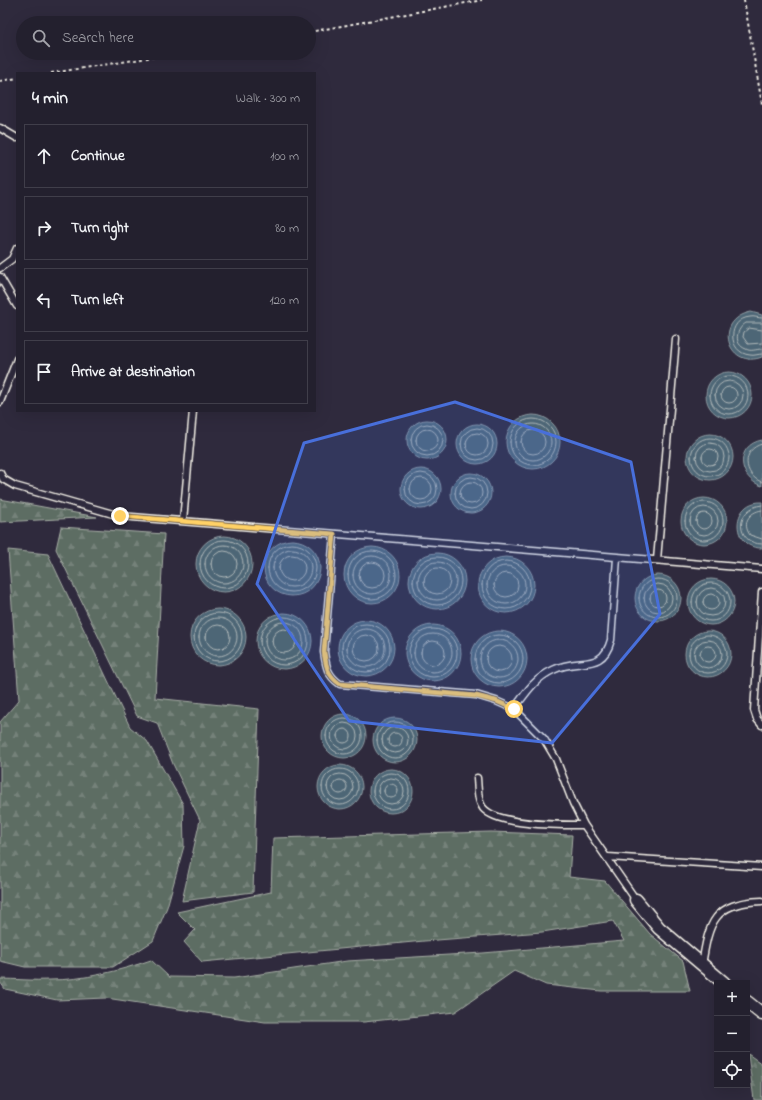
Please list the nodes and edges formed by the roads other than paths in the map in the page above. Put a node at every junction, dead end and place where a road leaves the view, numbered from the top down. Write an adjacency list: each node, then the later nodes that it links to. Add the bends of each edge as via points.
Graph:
1 (0, 128): 2 (lane)
2 (16, 137)
3 (16, 250): 4 (lane, via 12,260)
4 (0, 268)
5 (0, 277): 6 (lane)
6 (16, 304)
7 (676, 339): 15 (lane)
8 (16, 362): 9 (lane)
9 (0, 402)
10 (193, 412): 12 (lane)
11 (0, 473): 12 (lane, via 3,479 15,486 120,516)
12 (183, 521): 13 (lane)
13 (334, 534): 14 (lane); 19 (lane, via 324,652 326,668 332,678 340,684 476,696)
14 (617, 558): 15 (lane); 19 (lane, via 612,640 609,650 598,661 568,664 552,670 535,682)
15 (657, 560): 16 (lane)
16 (762, 569)
17 (762, 592): 18 (lane)
18 (761, 650): 20 (lane, via 754,710)
19 (514, 709): 22 (lane, via 544,739 556,759)
20 (762, 725)
21 (477, 778): 22 (lane, via 480,803 488,813 530,822)
22 (584, 825): 23 (lane)
23 (608, 857): 24 (lane); 25 (lane)
24 (762, 867)
25 (636, 900): 27 (street, via 659,928)
26 (762, 901): 27 (lane, via 741,902 722,912 714,921 707,936)
27 (702, 965): 28 (street)
28 (720, 980)
29 (750, 1004): 30 (street)
30 (762, 1014)

